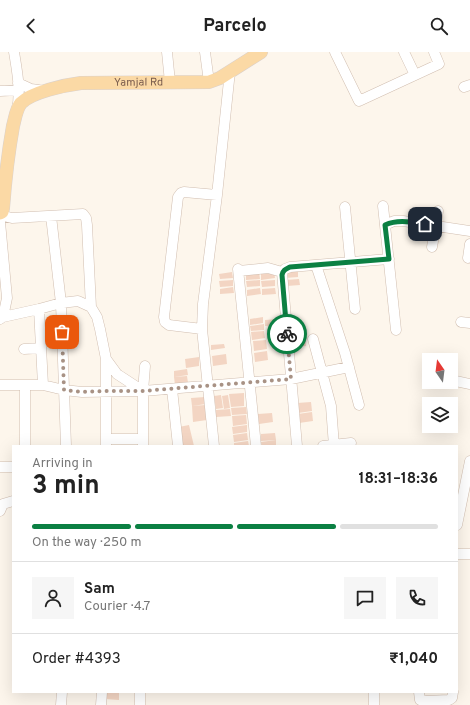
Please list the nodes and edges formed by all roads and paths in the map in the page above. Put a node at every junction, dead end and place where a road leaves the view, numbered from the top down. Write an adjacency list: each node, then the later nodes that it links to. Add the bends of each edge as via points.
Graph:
1 (14, 52): 12 (street)
2 (167, 52): 10 (street)
3 (205, 52): 11 (street)
4 (261, 52): 8 (main road, Yamjal Rd)
5 (335, 52): 9 (street, via 359,102)
6 (404, 52): 9 (street)
7 (434, 52): 9 (street, via 439,64)
8 (230, 71): 11 (main road, Yamjal Rd); 17 (street)
9 (414, 75)
10 (170, 82): 11 (main road, Yamjal Rd); 14 (main road, Yamjal Rd, via 81,83)
11 (209, 82)
12 (18, 86): 13 (street); 14 (street); 15 (street, via 19,100)
13 (0, 91)
14 (45, 91): 15 (main road, Yamjal Rd, via 27,98)
15 (16, 112): 16 (main road)
16 (4, 153): 21 (main road, via 3,208)
17 (217, 195): 39 (street); 39 (street, via 184,192 178,197 164,317 169,325)
18 (345, 206): 31 (street)
19 (383, 206): 24 (street)
20 (438, 211): 25 (street)
21 (0, 214): 22 (street, via 12,218)
22 (51, 216): 34 (street); 35 (street, via 77,213 83,214 86,218)
23 (0, 222): 38 (street, via 7,298)
24 (385, 225): 25 (street, via 403,221); 30 (street)
25 (436, 226): 26 (street); 28 (street)
26 (470, 231)
27 (470, 244): 29 (street)
28 (432, 247)
29 (468, 258)
30 (389, 259): 31 (street); 40 (street)
31 (351, 262): 32 (street); 37 (street)
32 (316, 265): 33 (street, via 290,267); 46 (street)
33 (282, 272): 48 (street); 50 (street, via 268,268 239,270)
34 (61, 302): 35 (street, via 78,301); 36 (street); 57 (street)
35 (91, 307): 44 (street, via 97,318)
36 (39, 309): 38 (street); 42 (street)
37 (355, 309)
38 (1, 318)
39 (202, 329): 55 (street)
40 (396, 330)
41 (313, 339): 47 (street)
42 (41, 348): 43 (street); 54 (street)
43 (24, 349)
44 (106, 359): 58 (street); 59 (street, via 117,374)
45 (145, 366): 59 (street)
46 (349, 367): 47 (street); 61 (street)
47 (323, 372): 48 (street); 71 (street, via 331,406)
48 (291, 379): 50 (street); 70 (street)
49 (458, 381): 51 (street)
50 (250, 382): 55 (street); 69 (street)
51 (470, 384)
52 (0, 385): 53 (street); 60 (street)
53 (26, 385): 54 (street); 65 (street)
54 (43, 385): 57 (street)
55 (208, 386): 56 (street); 68 (street)
56 (172, 389): 59 (street); 67 (street)
57 (64, 390): 58 (street); 66 (street)
58 (106, 391): 59 (street); 62 (street)
59 (143, 391): 63 (street)
60 (0, 392)
61 (359, 405)
62 (106, 443): 63 (street)
63 (143, 443)
64 (351, 443): 71 (street)
65 (25, 445)
66 (66, 445)
67 (178, 445)
68 (214, 445)
69 (256, 445)
70 (297, 445)
71 (334, 445)
72 (470, 461): 76 (street)
73 (0, 467): 74 (street)
74 (12, 467)
75 (12, 502): 77 (street, via 3,504)
76 (466, 505): 78 (street)
77 (0, 511)
78 (458, 523)
79 (458, 554): 80 (street)
80 (470, 554)
81 (62, 693): 87 (street)
82 (102, 693): 88 (street)
83 (140, 693): 89 (street)
84 (374, 693): 90 (street)
85 (419, 693): 86 (street, via 420,700 425,701 449,700)
86 (453, 693)
87 (61, 705)
88 (101, 705)
89 (140, 705)
90 (374, 705)

